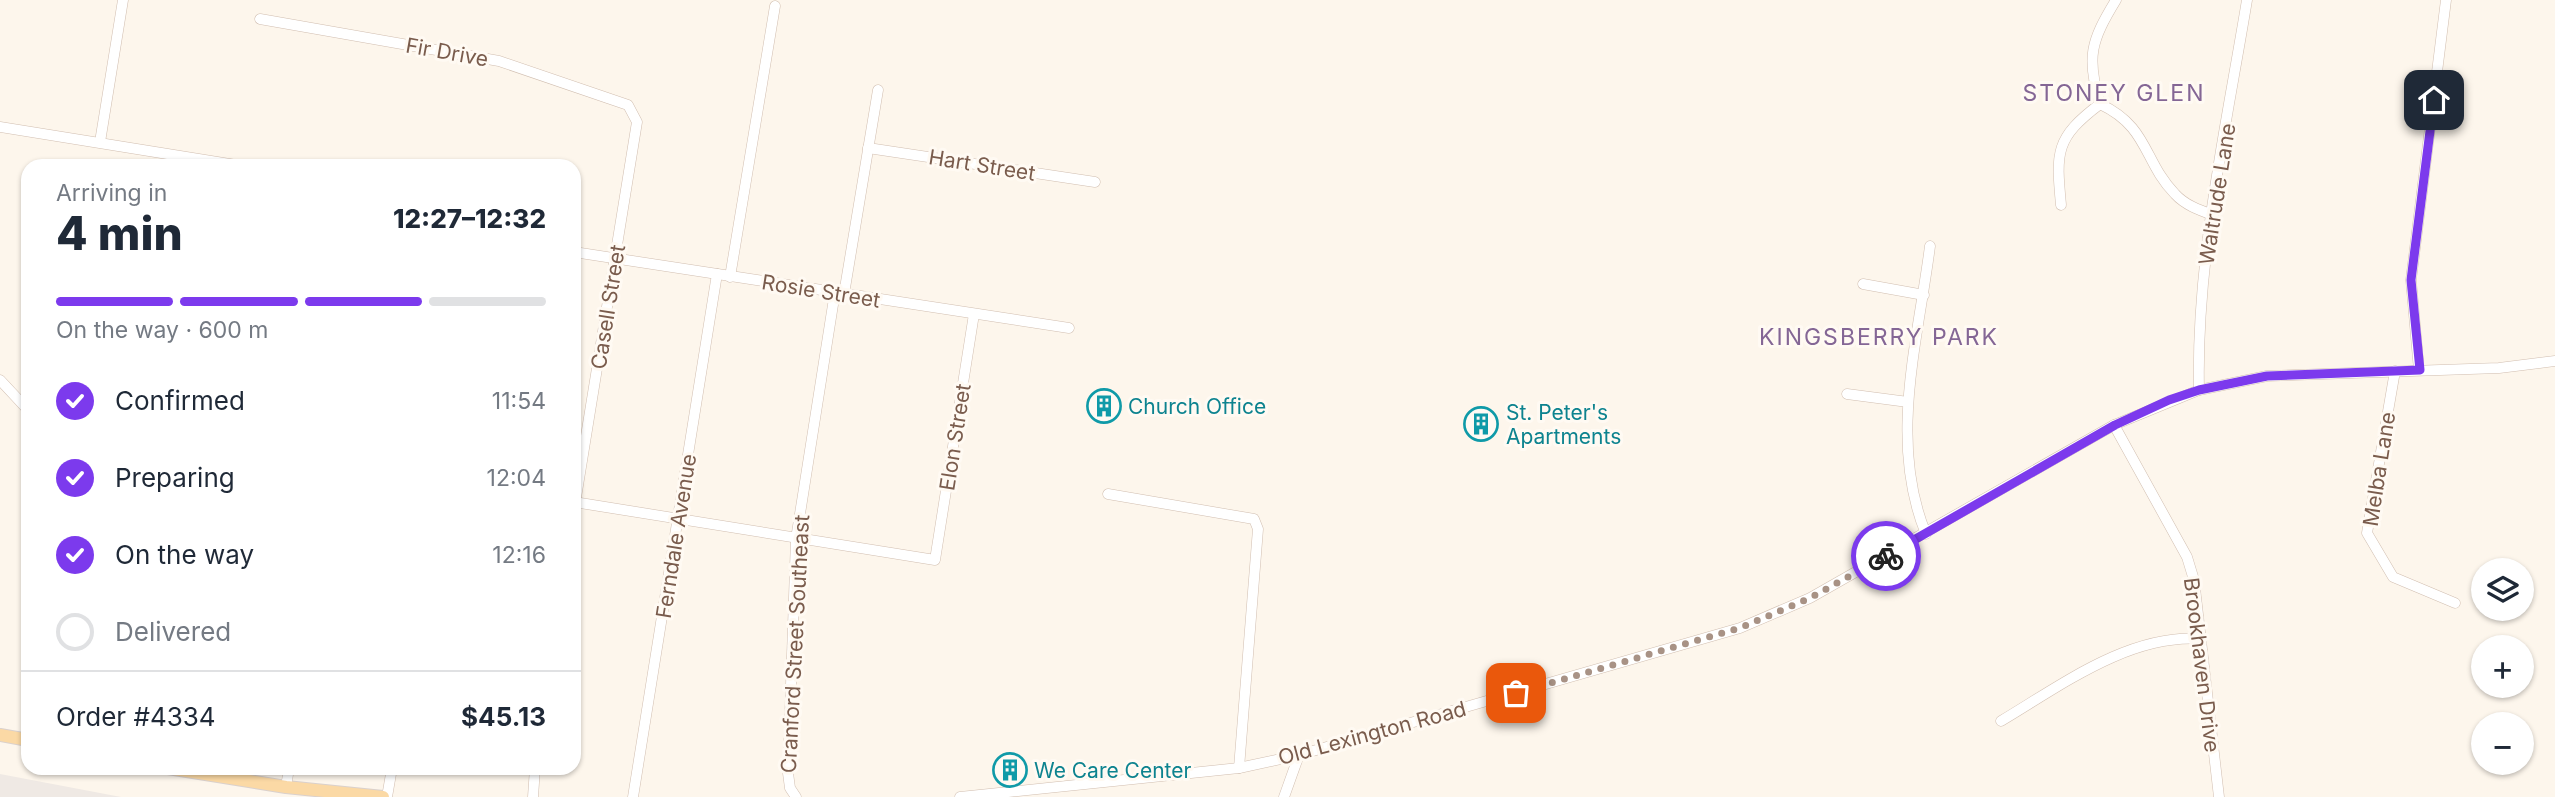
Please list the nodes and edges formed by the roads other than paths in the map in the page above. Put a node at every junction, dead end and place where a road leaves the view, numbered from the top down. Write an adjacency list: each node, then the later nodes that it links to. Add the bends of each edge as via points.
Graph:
1 (123, 0): 11 (street)
2 (2116, 0): 8 (street, via 2090,52)
3 (2247, 0): 16 (street, Waltrude Lane)
4 (2446, 0): 28 (street, via 2411,280)
5 (775, 6): 21 (street)
6 (260, 19): 9 (street, Fir Drive, via 499,61)
7 (878, 90): 12 (street, Cranford Street Southeast)
8 (2100, 104): 15 (street, via 2066,136 2060,148); 16 (street, via 2131,123 2174,194 2187,205)
9 (628, 105): 19 (street, Casell Street, via 637,122)
10 (0, 127): 11 (street)
11 (100, 142): 13 (street)
12 (869, 148): 14 (street, Hart Street); 23 (street, Cranford Street Southeast)
13 (201, 159)
14 (1095, 182)
15 (2061, 205)
16 (2213, 215): 31 (street, Waltrude Lane, via 2198,335)
17 (1930, 246): 24 (street)
18 (581, 253): 19 (street, Rosie Street)
19 (617, 259): 20 (street, Rosie Street); 36 (street, Casell Street)
20 (717, 274): 21 (street, Rosie Street); 39 (street, Ferndale Avenue)
21 (730, 277): 23 (street, Rosie Street)
22 (1863, 284): 24 (street)
23 (839, 293): 25 (street, Rosie Street); 41 (street, Cranford Street Southeast)
24 (1924, 295): 34 (street)
25 (974, 314): 26 (street, Rosie Street); 41 (street, Elon Street, via 935,561)
26 (1069, 328)
27 (2555, 361): 28 (street, Old Lexington Road)
28 (2420, 370): 29 (street, Old Lexington Road)
29 (2395, 371): 31 (street, Old Lexington Road, via 2267,376); 42 (street, Melba Lane, via 2367,533 2393,577)
30 (0, 380): 33 (street)
31 (2199, 390): 35 (street, Old Lexington Road)
32 (1847, 394): 34 (street)
33 (21, 402)
34 (1908, 402): 40 (street, via 1909,475)
35 (2115, 425): 40 (street, Old Lexington Road); 43 (street, Brookhaven Drive, via 2187,557)
36 (581, 465)
37 (1108, 494): 48 (street, via 1254,519 1258,529)
38 (581, 506): 39 (street)
39 (678, 520): 41 (street); 57 (street, Ferndale Avenue)
40 (1926, 534): 47 (street, Old Lexington Road, via 1810,598 1740,628)
41 (796, 539): 54 (street, Cranford Street Southeast)
42 (2455, 603)
43 (2202, 639): 44 (street, via 2177,638 2108,661); 61 (street, Brookhaven Drive)
44 (2001, 720)
45 (0, 735): 46 (main road)
46 (21, 739)
47 (1299, 755): 48 (street, Old Lexington Road); 60 (street)
48 (1239, 768): 59 (street, Old Lexington Road)
49 (211, 775): 53 (main road)
50 (288, 775): 53 (street)
51 (390, 775): 55 (street)
52 (535, 775): 56 (street)
53 (286, 787): 55 (main road)
54 (788, 792): 58 (street, Cranford Street Southeast)
55 (385, 797)
56 (533, 797)
57 (633, 797)
58 (796, 797)
59 (960, 797)
60 (1284, 797)
61 (2219, 797)

